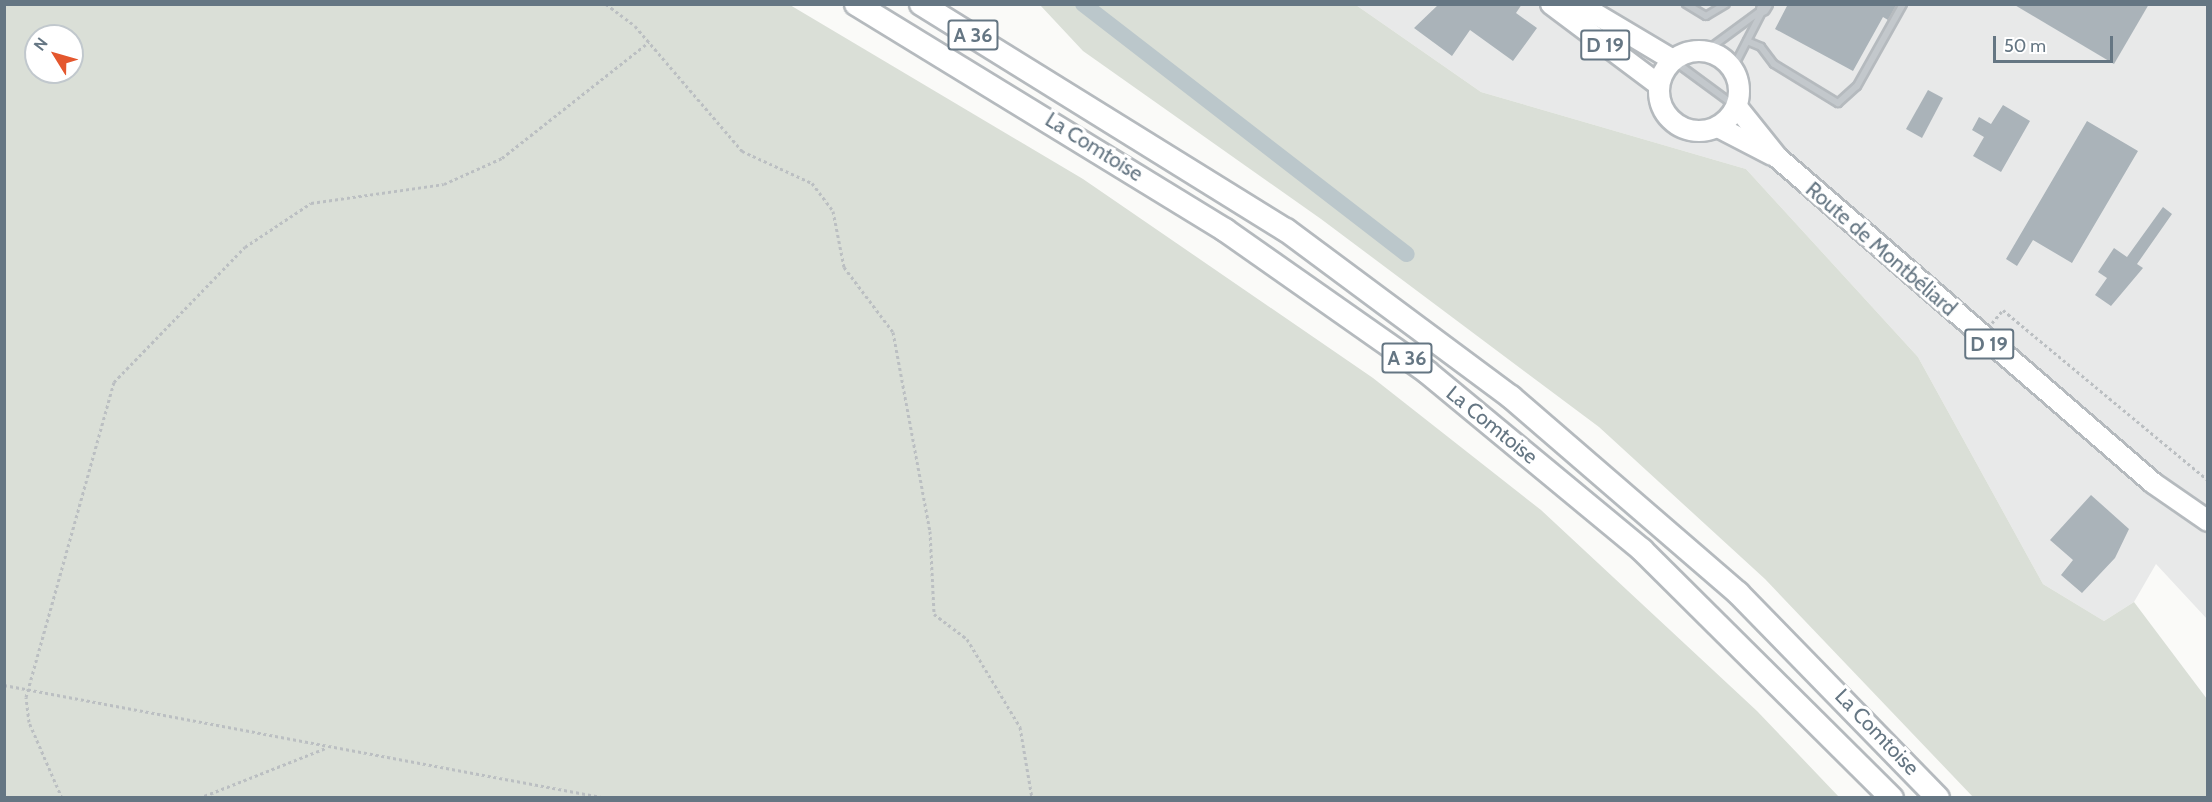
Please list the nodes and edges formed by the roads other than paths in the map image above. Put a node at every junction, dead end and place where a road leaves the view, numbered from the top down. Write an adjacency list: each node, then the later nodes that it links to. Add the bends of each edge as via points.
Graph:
1 (856, 4): 18 (highway, La Comtoise / A 36, via 1208,219 1426,372 1659,566)
2 (921, 4): 19 (highway, La Comtoise / A 36, via 1219,186 1493,382 1738,593)
3 (1551, 4): 13 (main road, D 19)
4 (1579, 4): 11 (main road, D 19)
5 (1686, 4): 6 (lane, via 1706,16)
6 (1726, 4)
7 (1903, 4): 9 (lane, via 1857,86 1838,103 1774,64 1761,46)
8 (1761, 6): 9 (lane); 10 (lane)
9 (1747, 41): 12 (lane)
10 (1706, 51): 11 (main road); 12 (main road)
11 (1673, 60): 13 (main road); 14 (lane)
12 (1733, 68): 14 (main road, via 1740,94)
13 (1659, 85): 15 (main road, via 1671,120 1693,131)
14 (1737, 107): 15 (main road); 16 (main road, Route de Montbéliard)
15 (1718, 127): 16 (main road, Route de Montbéliard)
16 (1778, 158): 17 (main road, Route de Montbéliard / D 19, via 2153,483)
17 (2208, 521)
18 (1892, 798)
19 (1938, 798)

